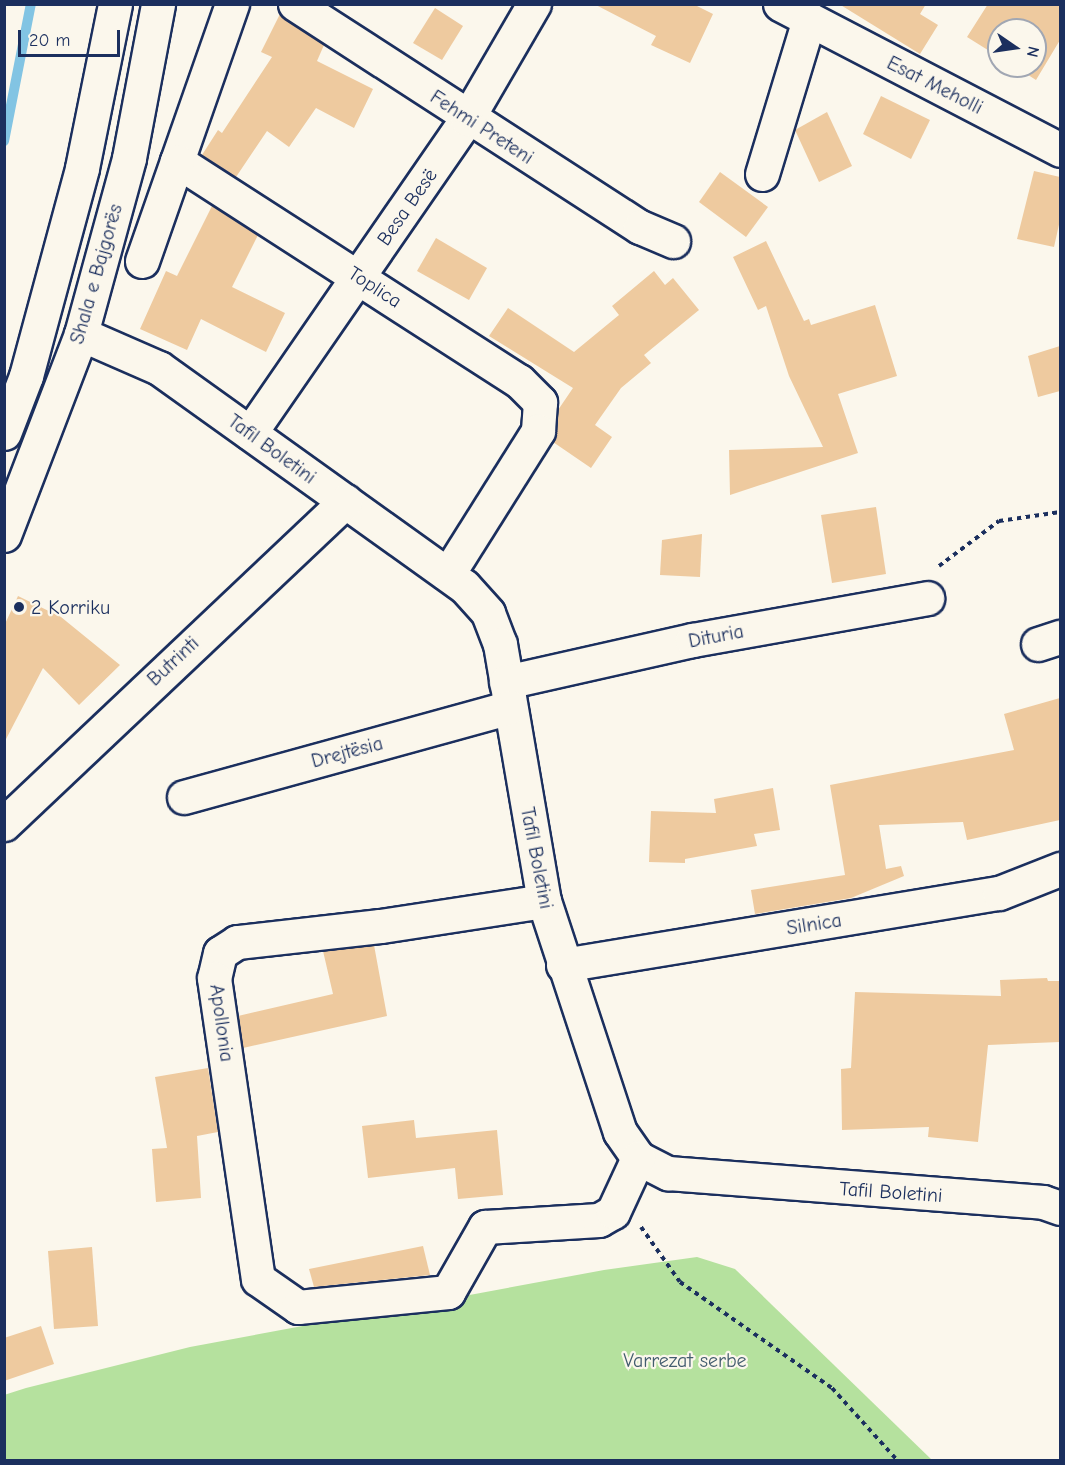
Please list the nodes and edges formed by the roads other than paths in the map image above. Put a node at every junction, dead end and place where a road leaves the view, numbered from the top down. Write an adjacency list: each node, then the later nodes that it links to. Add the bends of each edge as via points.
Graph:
1 (115, 4): 16 (street, Shala e Bajgorës, via 82,168)
2 (158, 4): 15 (street, Shala e Bajgorës, via 129,158)
3 (232, 4): 10 (street)
4 (295, 4): 8 (street, Fehmi Preteni)
5 (534, 4): 8 (street, Besa Besë)
6 (780, 4): 7 (street, Esat Meholli)
7 (809, 19): 9 (street, Esat Meholli); 11 (street)
8 (467, 118): 12 (street, Fehmi Preteni, via 640,227); 14 (street, Besa Besë)
9 (1060, 150)
10 (177, 161): 13 (street); 14 (street, Toplica)
11 (762, 174)
12 (673, 241)
13 (142, 261)
14 (359, 276): 19 (street, Besa Besë); 22 (street, Toplica, via 519,381 540,402 538,431)
15 (81, 334): 17 (street, Shala e Bajgorës); 19 (street, Tafil Boletini, via 159,368)
16 (26, 376): 17 (street); 18 (street, Shala e Bajgorës)
17 (62, 388): 21 (street, Shala e Bajgorës)
18 (4, 433)
19 (250, 433): 20 (street, Tafil Boletini)
20 (345, 501): 22 (street, Tafil Boletini); 26 (street, Butrinti)
21 (4, 535)
22 (448, 574): 24 (street, Tafil Boletini, via 488,613 500,644)
23 (927, 598): 24 (street, Dituria, via 692,640)
24 (508, 695): 25 (street, Drejtësia); 28 (street, Tafil Boletini)
25 (184, 797)
26 (4, 824)
27 (1060, 869): 29 (street, Silnica, via 999,893)
28 (544, 901): 29 (street, Tafil Boletini); 30 (street, Apollonia, via 380,926 237,942 220,952 214,978 258,1279 298,1307 447,1292 485,1227 599,1221 613,1212)
29 (563, 965): 30 (street, Tafil Boletini, via 620,1132)
30 (638, 1158): 31 (street, Tafil Boletini, via 668,1173 1043,1202)
31 (1060, 1208)

